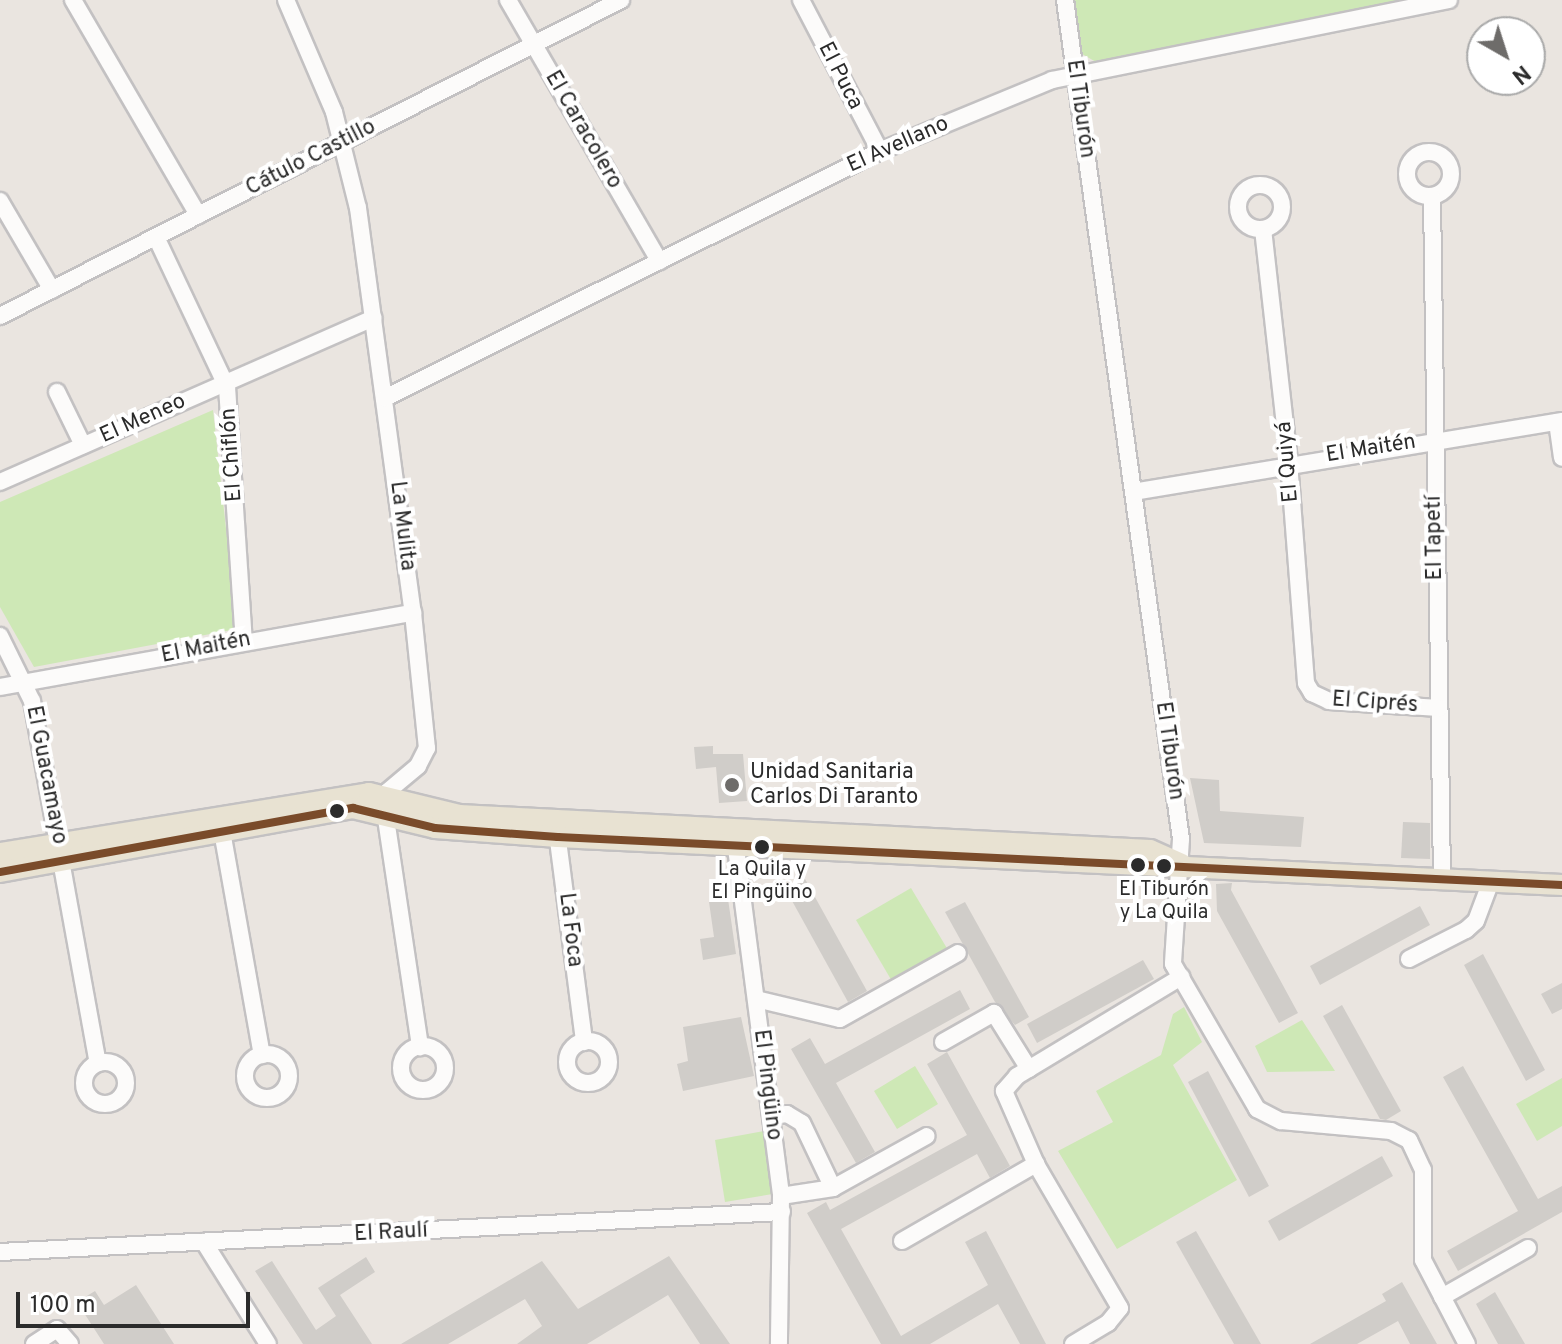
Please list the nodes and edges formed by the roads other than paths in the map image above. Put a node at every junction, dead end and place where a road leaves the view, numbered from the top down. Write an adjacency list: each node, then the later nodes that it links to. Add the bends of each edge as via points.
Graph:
1 (73, 0): 14 (street)
2 (286, 0): 10 (street, La Mulita)
3 (508, 0): 8 (street, El Caracolero)
4 (621, 0): 8 (street, Cátulo Castillo)
5 (801, 0): 11 (street, El Puca)
6 (1065, 0): 9 (street, El Tiburón)
7 (1449, 0): 9 (street, El Avellano)
8 (534, 45): 10 (street, Cátulo Castillo); 17 (street, El Caracolero)
9 (1075, 72): 11 (street, El Avellano); 30 (street, El Tiburón)
10 (342, 142): 14 (street, Cátulo Castillo); 20 (street, La Mulita)
11 (880, 151): 17 (street, El Avellano)
12 (1432, 197): 25 (street, El Tapetí)
13 (0, 201): 18 (street)
14 (198, 215): 16 (street, Cátulo Castillo)
15 (1263, 229): 28 (street, El Quiyá)
16 (156, 237): 18 (street, Cátulo Castillo); 21 (street, El Chiflón)
17 (659, 261): 23 (street, El Avellano)
18 (52, 290): 19 (street, Cátulo Castillo)
19 (0, 316)
20 (374, 318): 21 (street, El Meneo); 23 (street, La Mulita)
21 (225, 382): 26 (street, El Meneo); 33 (street, El Chiflón)
22 (57, 392): 26 (street)
23 (385, 398): 31 (street, La Mulita)
24 (1560, 422): 25 (street, El Maitén); 27 (street)
25 (1433, 439): 28 (street, El Maitén); 37 (street, El Tapetí)
26 (83, 445): 29 (street, El Meneo)
27 (1562, 458)
28 (1289, 462): 30 (street, El Maitén); 36 (street, El Quiyá, via 1306,683)
29 (0, 482)
30 (1133, 492): 45 (street, El Tiburón)
31 (413, 613): 33 (street, El Maitén); 38 (street, La Mulita, via 427,748)
32 (0, 636): 34 (street, El Guacamayo)
33 (244, 640): 34 (street, El Maitén)
34 (25, 682): 35 (street, El Maitén); 43 (street, El Guacamayo)
35 (0, 687)
36 (1312, 693): 37 (street, El Ciprés, via 1329,701)
37 (1439, 708): 47 (street, El Tapetí)
38 (386, 804): 39 (main road); 41 (main road, via 435,828); 56 (street)
39 (220, 823): 43 (main road); 57 (street)
40 (732, 827): 41 (main road); 42 (main road, El Pingüino); 45 (main road, via 1150,850)
41 (556, 828): 42 (main road); 54 (street, La Foca)
42 (736, 848): 45 (main road, via 1148,869); 53 (street, El Pingüino)
43 (60, 851): 44 (main road); 46 (main road); 58 (street, El Guacamayo)
44 (0, 853)
45 (1182, 864): 47 (main road); 52 (street, El Tiburón, via 1172,956)
46 (0, 872)
47 (1442, 879): 48 (main road)
48 (1491, 881): 49 (main road); 51 (street, via 1476,921)
49 (1562, 885)
50 (958, 953): 53 (street, via 840,1019)
51 (1409, 959)
52 (1181, 977): 59 (street); 69 (street, El Tiburón, via 1257,1109 1281,1121 1391,1131 1409,1140 1423,1170 1423,1260)
53 (756, 999): 60 (street, El Pingüino)
54 (584, 1042)
55 (943, 1042): 59 (street, via 994,1013)
56 (420, 1047)
57 (262, 1055)
58 (98, 1063)
59 (1029, 1069): 62 (street, via 1009,1083 1005,1101)
60 (771, 1116): 63 (street, via 787,1114 802,1123); 64 (street, El Pingüino)
61 (927, 1136): 63 (street)
62 (1036, 1164): 65 (street); 74 (street, via 1120,1308 1108,1323)
63 (833, 1188): 64 (street, El Raulí)
64 (782, 1204): 66 (street, El Raulí); 73 (street, El Pingüino)
65 (902, 1241)
66 (204, 1242): 68 (street, El Raulí); 72 (street)
67 (1528, 1248): 69 (street)
68 (0, 1252)
69 (1442, 1297): 75 (street, El Tiburón)
70 (34, 1344): 71 (street, via 57,1329)
71 (70, 1344)
72 (268, 1344)
73 (779, 1344)
74 (1073, 1344)
75 (1467, 1344)

